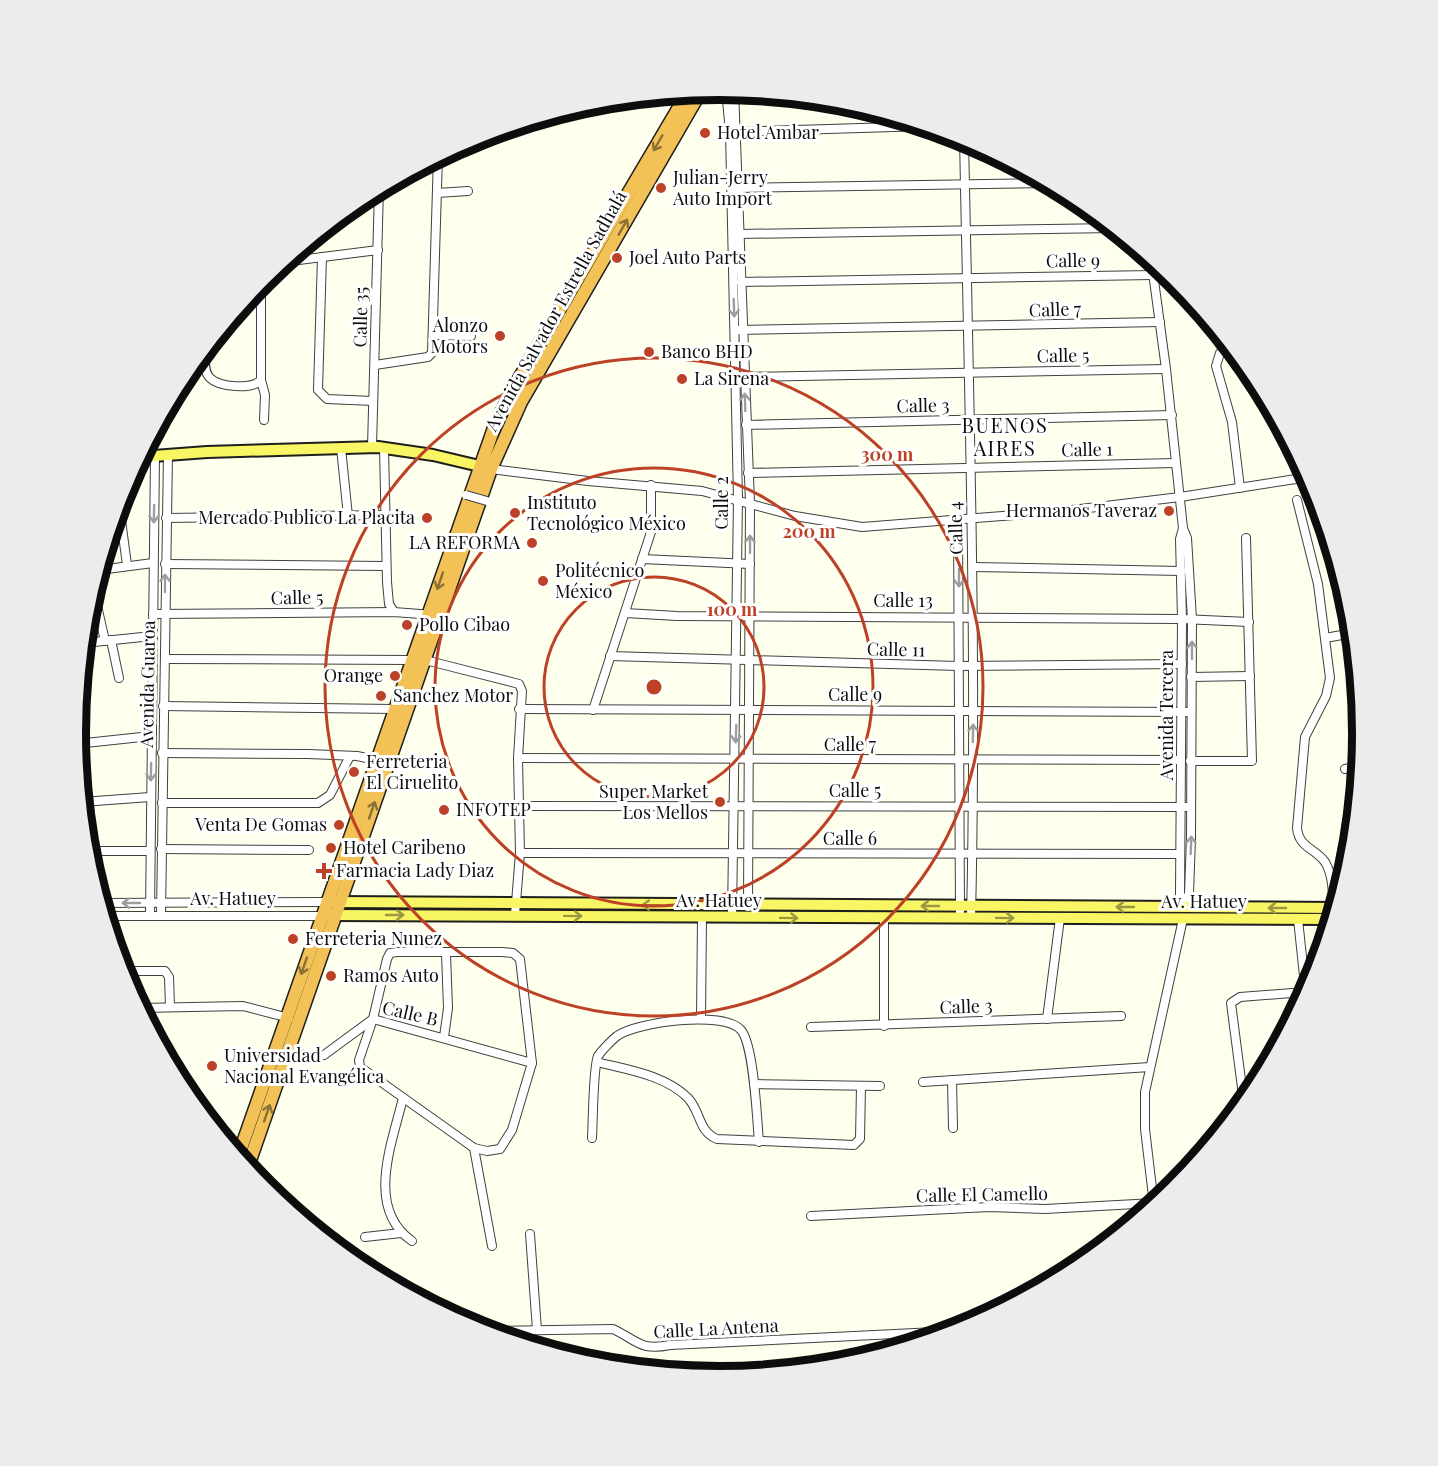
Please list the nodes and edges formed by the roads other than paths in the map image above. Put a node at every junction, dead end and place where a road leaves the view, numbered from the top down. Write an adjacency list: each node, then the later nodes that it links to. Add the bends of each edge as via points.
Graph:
1 (728, 100): 6 (street, Calle 2)
2 (734, 100): 6 (street, Calle 2)
3 (683, 101): 52 (highway, Avenida Salvador Estrella Sadhalá, one-way to 52, via 514,387)
4 (695, 101): 52 (highway, Avenida Salvador Estrella Sadhalá, one-way to 4)
5 (902, 127): 6 (street)
6 (733, 131): 11 (street, Calle 2); 28 (street, Calle 2, one-way to 28)
7 (964, 149): 10 (street, Calle 4)
8 (438, 166): 13 (street)
9 (1035, 183): 10 (street)
10 (965, 185): 11 (street); 16 (street, Calle 4)
11 (738, 188): 17 (street, Calle 2)
12 (468, 191): 13 (street)
13 (437, 193): 29 (street)
14 (377, 200): 18 (street, Calle 35)
15 (1102, 228): 16 (street)
16 (965, 231): 17 (street); 23 (street, Calle 4)
17 (739, 234): 24 (street, Calle 2)
18 (378, 250): 19 (street); 33 (street, Calle 35)
19 (322, 257): 20 (street); 38 (street, via 318,390 327,399)
20 (298, 260)
21 (1153, 272): 22 (street)
22 (1153, 275): 23 (street, Calle 9); 26 (street)
23 (967, 278): 24 (street, Calle 9); 27 (street, Calle 4)
24 (741, 282): 28 (street, Calle 2)
25 (261, 296): 37 (street)
26 (1160, 322): 27 (street, Calle 7); 34 (street)
27 (968, 327): 28 (street, Calle 7); 35 (street, Calle 4)
28 (739, 330): 36 (street, Calle 2); 46 (street, Calle 2)
29 (433, 335): 30 (street); 33 (street, via 432,353 428,357)
30 (471, 336)
31 (1225, 351): 57 (street, via 1216,366 1232,422)
32 (206, 361): 37 (street, via 207,373 214,381 249,386)
33 (375, 365): 38 (street, Calle 35)
34 (1166, 369): 35 (street, Calle 5); 39 (street)
35 (967, 373): 36 (street, Calle 5); 41 (street, Calle 4)
36 (744, 377): 42 (street, Calle 2, one-way to 36)
37 (259, 382): 40 (street, via 265,396)
38 (374, 401): 43 (street, Calle 35)
39 (1172, 415): 41 (street, Calle 3); 51 (street)
40 (264, 420)
41 (968, 420): 42 (street, Calle 3); 53 (street, Calle 4)
42 (746, 425): 47 (street, Calle 2)
43 (372, 447): 44 (main road); 45 (main road)
44 (341, 448): 48 (main road); 65 (street)
45 (384, 448): 52 (main road); 64 (street)
46 (737, 452): 47 (street); 60 (street, Calle 2)
47 (747, 452): 54 (street, Calle 2)
48 (168, 454): 49 (main road); 66 (street, Avenida Guaroa)
49 (155, 455): 50 (main road); 73 (street, Avenida Guaroa, one-way to 73)
50 (150, 456)
51 (1175, 463): 53 (street, Calle 1); 59 (street)
52 (485, 468): 56 (street); 87 (highway, Avenida Salvador Estrella Sadhalá)
53 (969, 468): 54 (street, Calle 1); 67 (street, Calle 4)
54 (748, 473): 63 (street, Calle 2)
55 (1298, 479): 57 (street)
56 (651, 485): 60 (street, via 702,490); 72 (street, via 652,528)
57 (1240, 488): 59 (street)
58 (466, 495): 62 (street, bridge)
59 (1180, 497): 67 (street); 70 (street, Avenida Tercera)
60 (738, 499): 63 (street); 74 (street, Calle 2)
61 (1297, 500): 97 (street, via 1318,584)
62 (487, 501)
63 (750, 503): 68 (street, via 795,516 862,527); 76 (street, Calle 2, one-way to 63)
64 (385, 515): 65 (street); 78 (street)
65 (348, 516): 66 (street)
66 (166, 518): 75 (street, Avenida Guaroa)
67 (972, 518): 68 (street); 79 (street, Calle 4)
68 (958, 519): 90 (street, Calle 4, one-way to 90)
69 (121, 524): 77 (street)
70 (1183, 528): 81 (street, Avenida Tercera, via 1179,538); 93 (street, Avenida Tercera)
71 (1246, 538): 94 (street)
72 (642, 559): 74 (street); 84 (street)
73 (153, 562): 77 (street); 85 (street, Avenida Guaroa)
74 (736, 562): 76 (street); 88 (street, Calle 2)
75 (165, 564): 78 (street); 86 (street, Avenida Guaroa, one-way to 75)
76 (750, 564): 89 (street, Calle 2)
77 (127, 565): 80 (street)
78 (386, 566): 83 (street, via 388,600)
79 (973, 567): 81 (street); 91 (street, Calle 4)
80 (107, 569)
81 (1181, 571): 92 (street, Avenida Tercera)
82 (98, 607): 98 (street)
83 (394, 612): 86 (street, Calle 5); 87 (street, Calle 5)
84 (625, 613): 88 (street, Calle 13); 100 (street)
85 (153, 614): 86 (street, Calle 5); 96 (street, Avenida Guaroa)
86 (165, 615): 101 (street, Avenida Guaroa)
87 (435, 615): 102 (highway, Avenida Salvador Estrella Sadhalá)
88 (736, 616): 89 (street, Calle 13); 103 (street, Calle 2)
89 (750, 616): 90 (street, Calle 13); 104 (street, Calle 2)
90 (959, 616): 91 (street, Calle 13); 106 (street, Calle 4)
91 (972, 617): 92 (street, Calle 13); 107 (street, Calle 4)
92 (1182, 618): 93 (street, Calle 13); 105 (street, Avenida Tercera)
93 (1192, 619): 94 (street, Calle 13); 109 (street, Avenida Tercera, one-way to 93)
94 (1249, 622): 108 (street)
95 (1344, 635): 97 (street)
96 (152, 636): 98 (street); 121 (street, Avenida Guaroa)
97 (1325, 638): 154 (street, via 1330,687 1305,737 1297,828 1300,842 1324,861 1330,872)
98 (108, 640): 99 (street); 110 (street)
99 (92, 643)
100 (610, 656): 103 (street, Calle 11); 115 (street)
101 (165, 659): 102 (street); 111 (street, Avenida Guaroa)
102 (419, 660): 112 (highway, Avenida Salvador Estrella Sadhalá); 113 (street, via 519,684); 156 (highway, Avenida Salvador Estrella Sadhalá, one-way to 102)
103 (736, 661): 104 (street, Calle 11); 114 (street, Calle 2)
104 (751, 662): 106 (street, Calle 11); 116 (street, Calle 2)
105 (1182, 664): 107 (street, Calle 11); 119 (street, Avenida Tercera)
106 (958, 666): 107 (street, Calle 11); 117 (street, Calle 4)
107 (973, 666): 118 (street, Calle 4)
108 (1250, 676): 109 (street); 129 (street, Calle 7, via 1252,761)
109 (1191, 677): 120 (street, Avenida Tercera)
110 (119, 678)
111 (164, 706): 112 (street); 123 (street, Avenida Guaroa)
112 (395, 709): 127 (highway, Avenida Salvador Estrella Sadhalá)
113 (519, 709): 115 (street, Calle 9); 125 (street)
114 (736, 709): 115 (street, Calle 9); 116 (street, Calle 9); 130 (street, Calle 2, one-way to 130)
115 (593, 710)
116 (751, 710): 117 (street, Calle 9); 131 (street, Calle 2)
117 (958, 710): 118 (street, Calle 9); 128 (street, Calle 4)
118 (973, 710): 119 (street, Calle 9); 126 (street, Calle 4, one-way to 118)
119 (1182, 712): 120 (street, Calle 9); 129 (street, Avenida Tercera)
120 (1191, 712): 129 (street, Avenida Tercera)
121 (151, 736): 122 (street); 134 (street, Avenida Guaroa, one-way to 134)
122 (86, 741)
123 (162, 753): 124 (street); 136 (street, Avenida Guaroa)
124 (350, 756): 127 (street); 136 (street, via 330,795 318,803)
125 (518, 758): 130 (street, Calle 7); 137 (street)
126 (973, 759): 128 (street, Calle 7); 129 (street, Calle 7); 141 (street, Calle 4)
127 (376, 760): 155 (highway, Avenida Salvador Estrella Sadhalá)
128 (957, 760): 131 (street, Calle 7); 140 (street, Calle 4)
129 (1186, 760): 142 (street, Avenida Tercera); 143 (street, Avenida Tercera)
130 (735, 761): 131 (street, Calle 7); 138 (street, Calle 2)
131 (749, 761): 139 (street, Calle 2)
132 (1351, 768): 133 (street)
133 (1345, 769)
134 (150, 797): 135 (street); 147 (street, Avenida Guaroa)
135 (90, 801)
136 (162, 803): 144 (street, Avenida Guaroa)
137 (519, 806): 138 (street, Calle 5); 148 (street)
138 (734, 806): 139 (street, Calle 5); 149 (street, Calle 2)
139 (748, 806): 140 (street, Calle 5); 150 (street, Calle 2)
140 (958, 806): 141 (street, Calle 5); 151 (street, Calle 4)
141 (973, 806): 142 (street, Calle 5); 152 (street, Calle 4)
142 (1181, 807): 143 (street, Calle 5); 153 (street, Avenida Tercera)
143 (1191, 807): 161 (street, Avenida Tercera, one-way to 143, via 1189,893)
144 (161, 849): 145 (street); 159 (street, Avenida Guaroa)
145 (309, 850)
146 (97, 851): 147 (street)
147 (150, 851): 158 (street, Avenida Guaroa)
148 (520, 853): 149 (street, Calle 6); 162 (street)
149 (734, 854): 150 (street, Calle 6); 163 (street, Calle 2)
150 (748, 854): 151 (street, Calle 6); 160 (street, Calle 2)
151 (958, 854): 152 (street, Calle 6); 164 (street, Calle 4)
152 (971, 854): 153 (street, Calle 6); 164 (street, Calle 4)
153 (1180, 854): 161 (street, Avenida Tercera)
154 (1332, 894)
155 (327, 902): 156 (main road, Av. Hatuey); 159 (street, Av. Hatuey); 171 (highway, Avenida Salvador Estrella Sadhalá)
156 (341, 902): 162 (main road, Av. Hatuey); 169 (highway, Avenida Salvador Estrella Sadhalá)
157 (109, 903): 158 (street, Av. Hatuey, one-way to 157)
158 (150, 903): 159 (street, Av. Hatuey); 166 (street, Avenida Guaroa)
159 (161, 903): 168 (street, Avenida Guaroa)
160 (748, 905): 163 (main road, Av. Hatuey); 164 (main road, Av. Hatuey, one-way to 160); 173 (street, Calle 2)
161 (1184, 909): 164 (main road, Av. Hatuey, one-way to 164); 165 (main road, Av. Hatuey, one-way to 161); 174 (main road, Av. Hatuey); 176 (main road, Av. Hatuey); 194 (street)
162 (515, 910): 163 (main road, Av. Hatuey, one-way to 162); 169 (main road, Av. Hatuey, one-way to 162); 172 (main road, Av. Hatuey, one-way to 172)
163 (733, 911): 172 (main road, Av. Hatuey); 173 (main road, Av. Hatuey)
164 (966, 912): 174 (main road, Av. Hatuey, one-way to 174); 175 (main road, Av. Hatuey)
165 (1326, 913)
166 (150, 914): 168 (street, Av. Hatuey); 170 (street, Av. Hatuey)
167 (1326, 914): 176 (main road, Av. Hatuey)
168 (161, 915): 171 (street, Av. Hatuey)
169 (336, 915): 171 (main road, Av. Hatuey); 184 (highway, Avenida Salvador Estrella Sadhalá)
170 (113, 916)
171 (322, 916): 184 (highway, Avenida Salvador Estrella Sadhalá, one-way to 184)
172 (702, 917): 186 (street)
173 (748, 918): 175 (main road, Av. Hatuey, one-way to 175)
174 (1060, 918): 187 (street)
175 (884, 919): 188 (street)
176 (1298, 919): 179 (street)
177 (446, 954): 185 (street, via 390,953); 190 (street, via 448,1008); 193 (street, via 507,952 518,957 522,963)
178 (132, 971): 181 (street, via 165,971 169,977)
179 (1304, 975)
180 (1296, 994): 200 (street, via 1233,1000)
181 (170, 1007): 182 (street); 184 (street, via 243,1006)
182 (149, 1008)
183 (1121, 1016): 187 (street, Calle 3)
184 (293, 1019): 191 (highway, Avenida Salvador Estrella Sadhalá); 206 (highway, Avenida Salvador Estrella Sadhalá)
185 (373, 1019): 190 (street, Calle B); 191 (street, Calle B, via 324,1055 312,1057); 201 (street, via 359,1063)
186 (701, 1019): 192 (street, via 647,1026 618,1035); 197 (street, via 721,1020 741,1030)
187 (1047, 1019): 188 (street, Calle 3)
188 (884, 1026): 189 (street, Calle 3)
189 (811, 1027)
190 (444, 1037): 193 (street, Calle B)
191 (289, 1050): 207 (highway, Avenida Salvador Estrella Sadhalá, one-way to 191)
192 (597, 1062): 203 (street); 204 (street, via 669,1084 692,1103 704,1131 711,1136)
193 (532, 1064): 205 (street, via 512,1130 500,1149)
194 (1150, 1067): 195 (street); 208 (street, via 1143,1110)
195 (952, 1080): 196 (street); 202 (street)
196 (923, 1082)
197 (754, 1084): 198 (street); 204 (street)
198 (861, 1086): 199 (street); 204 (street, via 858,1143)
199 (879, 1086)
200 (1242, 1090)
201 (403, 1098): 205 (street); 211 (street, via 385,1194 390,1217)
202 (953, 1128)
203 (592, 1138)
204 (759, 1142)
205 (474, 1148): 215 (street)
206 (241, 1149)
207 (251, 1160)
208 (1153, 1194)
209 (1142, 1205): 210 (street, Calle El Camello)
210 (811, 1216)
211 (401, 1233): 213 (street); 214 (street)
212 (530, 1234): 216 (street)
213 (365, 1237)
214 (412, 1241)
215 (492, 1246)
216 (537, 1330): 217 (street, Calle La Antena); 218 (street, Calle La Antena, via 613,1329 640,1347 652,1349)
217 (509, 1331)
218 (924, 1333)

